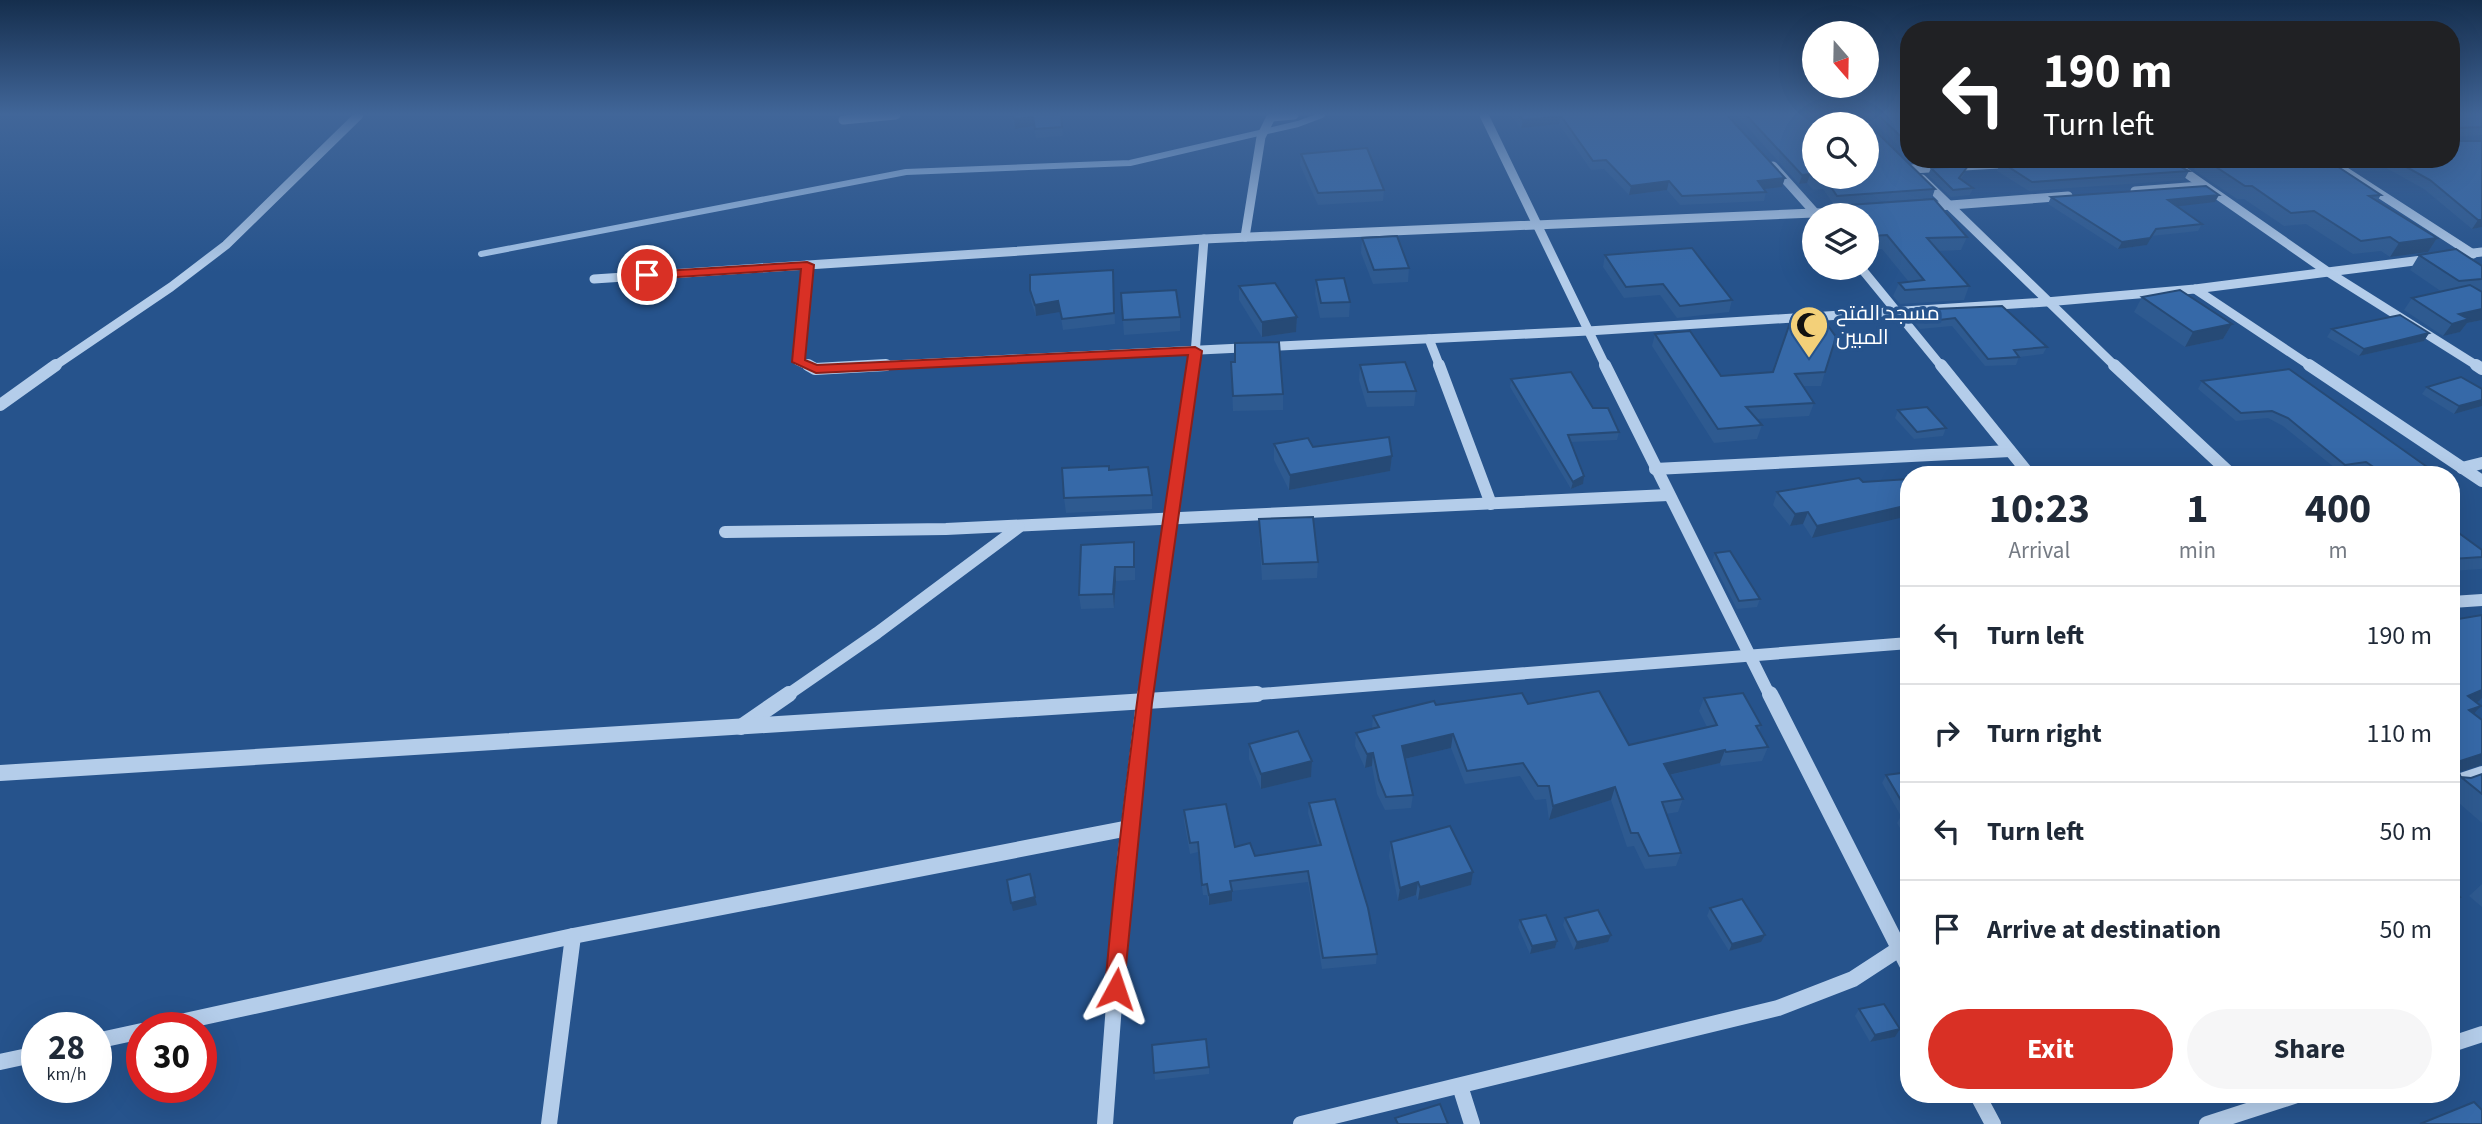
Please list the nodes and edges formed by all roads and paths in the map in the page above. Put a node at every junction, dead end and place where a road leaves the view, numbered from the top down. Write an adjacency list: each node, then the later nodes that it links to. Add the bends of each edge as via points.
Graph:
1 (305, 167): 32 (street, via 219,250 155,300)
2 (1256, 167): 17 (street)
3 (1510, 167): 16 (street)
4 (1774, 167): 12 (street)
5 (1930, 168): 8 (street)
6 (2178, 168): 9 (street)
7 (2340, 168): 19 (street)
8 (1912, 169): 13 (street)
9 (2201, 186): 10 (street); 22 (street)
10 (2122, 192)
11 (2082, 195): 13 (street)
12 (1806, 203)
13 (1949, 205): 14 (street); 26 (street)
14 (1909, 208)
15 (1802, 215): 16 (street)
16 (1538, 224): 17 (street); 28 (street)
17 (1245, 237): 18 (street)
18 (1204, 239): 21 (street); 30 (street)
19 (2477, 253): 20 (street); 22 (street)
20 (2482, 260)
21 (807, 265): 23 (street); 30 (street, via 798,362 816,369)
22 (2328, 272): 25 (street); 31 (street)
23 (594, 279)
24 (1871, 280): 27 (street)
25 (2195, 289): 26 (street); 37 (street)
26 (2046, 302): 27 (street); 36 (street)
27 (1897, 310): 28 (street); 33 (street)
28 (1588, 331): 29 (street); 39 (street)
29 (1429, 339): 30 (street); 42 (street)
30 (1195, 351): 43 (street)
31 (2482, 369)
32 (0, 405)
33 (2010, 451): 35 (street); 39 (street)
34 (2482, 463): 38 (street)
35 (2022, 466)
36 (2222, 466)
37 (2459, 466)
38 (2462, 468): 40 (street)
39 (1655, 469): 41 (street)
40 (2482, 481)
41 (1668, 495): 42 (street); 49 (street)
42 (1491, 504): 43 (street)
43 (1173, 520): 44 (street); 50 (street)
44 (1019, 526): 45 (street); 51 (street)
45 (725, 532)
46 (2482, 600): 47 (street)
47 (2460, 601)
48 (1900, 644): 49 (street)
49 (1752, 655): 50 (street); 57 (street)
50 (1143, 703): 51 (street); 55 (street)
51 (740, 728): 52 (street)
52 (0, 773)
53 (2482, 774): 54 (street)
54 (2460, 781)
55 (1129, 828): 56 (street); 68 (street)
56 (573, 936): 59 (street); 67 (street)
57 (1900, 939)
58 (1900, 949): 64 (street, via 1853,978 1778,1008)
59 (217, 1014)
60 (2482, 1034): 61 (street)
61 (2460, 1041)
62 (21, 1057): 63 (street)
63 (0, 1062)
64 (1460, 1086): 69 (street); 70 (street)
65 (1982, 1103): 71 (street)
66 (2272, 1103): 72 (street)
67 (548, 1124)
68 (1105, 1124)
69 (1301, 1124)
70 (1472, 1124)
71 (1993, 1124)
72 (2207, 1124)

